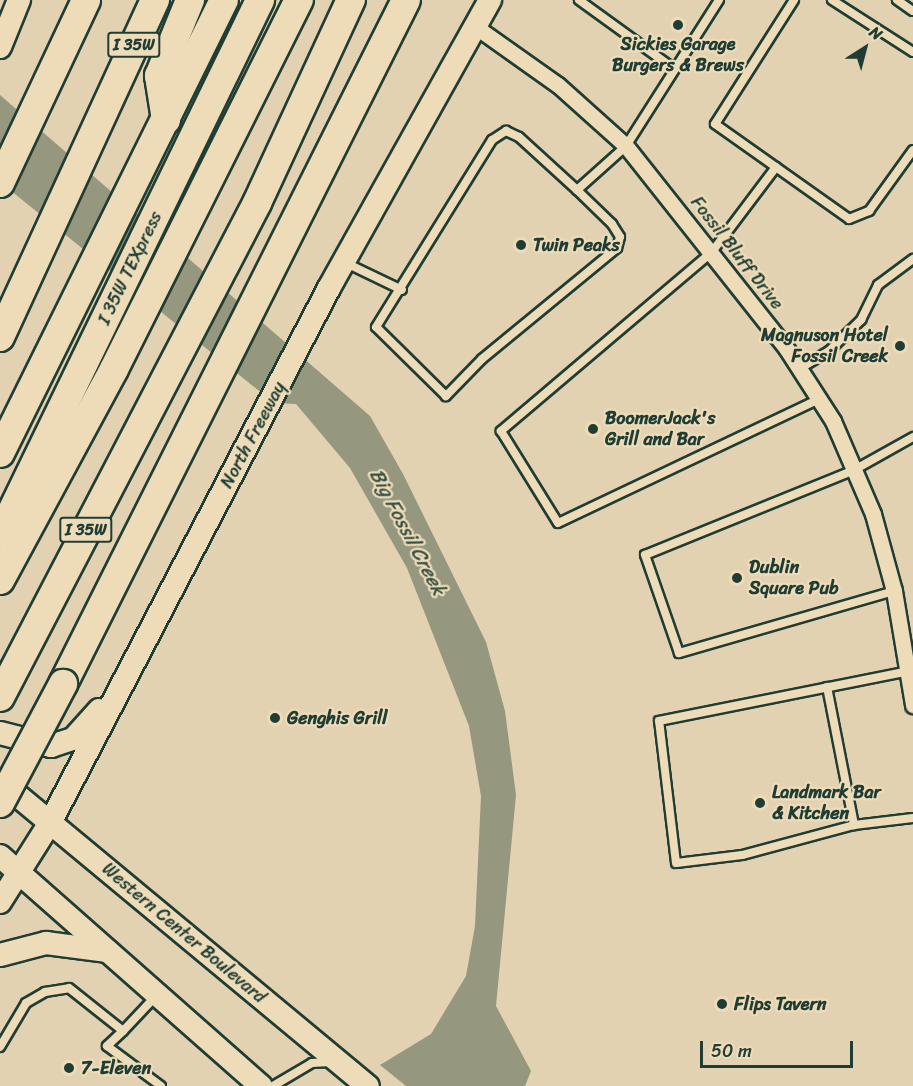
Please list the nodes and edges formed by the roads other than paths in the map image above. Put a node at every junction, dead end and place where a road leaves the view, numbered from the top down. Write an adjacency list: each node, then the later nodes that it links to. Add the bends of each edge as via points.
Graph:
1 (86, 0): 25 (highway)
2 (155, 0): 31 (highway, I 35W)
3 (190, 0): 21 (highway, via 159,76)
4 (224, 0): 21 (highway, I 35W TEXpress)
5 (260, 0): 37 (highway, I 35W TEXpress)
6 (299, 0): 38 (highway, via 114,369)
7 (351, 0): 43 (highway, I 35W, via 257,203)
8 (406, 0): 47 (highway, bridge, via 302,217)
9 (490, 0): 17 (main road, North Freeway)
10 (579, 0): 20 (lane)
11 (719, 0): 20 (lane)
12 (794, 0): 24 (lane, via 715,124)
13 (832, 0): 19 (lane)
14 (897, 0): 16 (lane)
15 (19, 1): 18 (main road)
16 (913, 11)
17 (476, 27): 22 (street, Fossil Bluff Drive, via 558,85); 29 (main road, North Freeway)
18 (0, 47)
19 (913, 52)
20 (673, 68): 22 (lane)
21 (166, 120): 35 (highway, I 35W TEXpress)
22 (626, 146): 26 (lane); 27 (street, Fossil Bluff Drive)
23 (913, 150): 24 (lane, via 869,211 849,219)
24 (776, 168): 27 (lane)
25 (0, 183)
26 (577, 190): 30 (lane, via 506,130 492,140); 30 (lane, via 612,224 620,237 617,248 482,358 446,396 376,327)
27 (712, 252): 32 (street, Fossil Bluff Drive); 33 (lane, via 501,431 558,523)
28 (913, 259): 32 (lane, via 878,285 861,320 829,351)
29 (344, 262): 30 (lane); 41 (main road, North Freeway)
30 (402, 290)
31 (0, 337)
32 (799, 369): 33 (street, Fossil Bluff Drive)
33 (819, 399): 36 (street, Fossil Bluff Drive)
34 (913, 436): 36 (lane)
35 (0, 453)
36 (854, 470): 39 (street, Fossil Bluff Drive); 39 (lane, via 645,555 679,653)
37 (0, 536)
38 (0, 580)
39 (894, 591): 40 (street, Fossil Bluff Drive)
40 (910, 670): 42 (lane); 44 (street, Fossil Bluff Drive)
41 (125, 680): 45 (main road, via 73,739 51,746); 49 (main road, North Freeway)
42 (827, 687): 50 (lane); 50 (lane, via 659,721 675,863 742,855)
43 (0, 697)
44 (913, 705)
45 (0, 733)
46 (0, 781): 49 (main road, Western Center Boulevard)
47 (0, 803)
48 (913, 818): 50 (lane)
49 (51, 821): 51 (main road, North Freeway); 58 (main road, Western Center Boulevard)
50 (854, 825)
51 (8, 863): 52 (main road, North Freeway); 53 (main road)
52 (0, 902)
53 (107, 951): 54 (main road, via 46,942); 55 (main road)
54 (0, 955)
55 (157, 995): 56 (lane); 60 (main road)
56 (123, 1031): 57 (lane, via 69,988 45,992 26,1003); 59 (lane, via 107,1046)
57 (0, 1047)
58 (342, 1065): 61 (lane, via 312,1062); 62 (main road, Western Center Boulevard)
59 (161, 1086)
60 (261, 1086)
61 (273, 1086)
62 (368, 1086)

